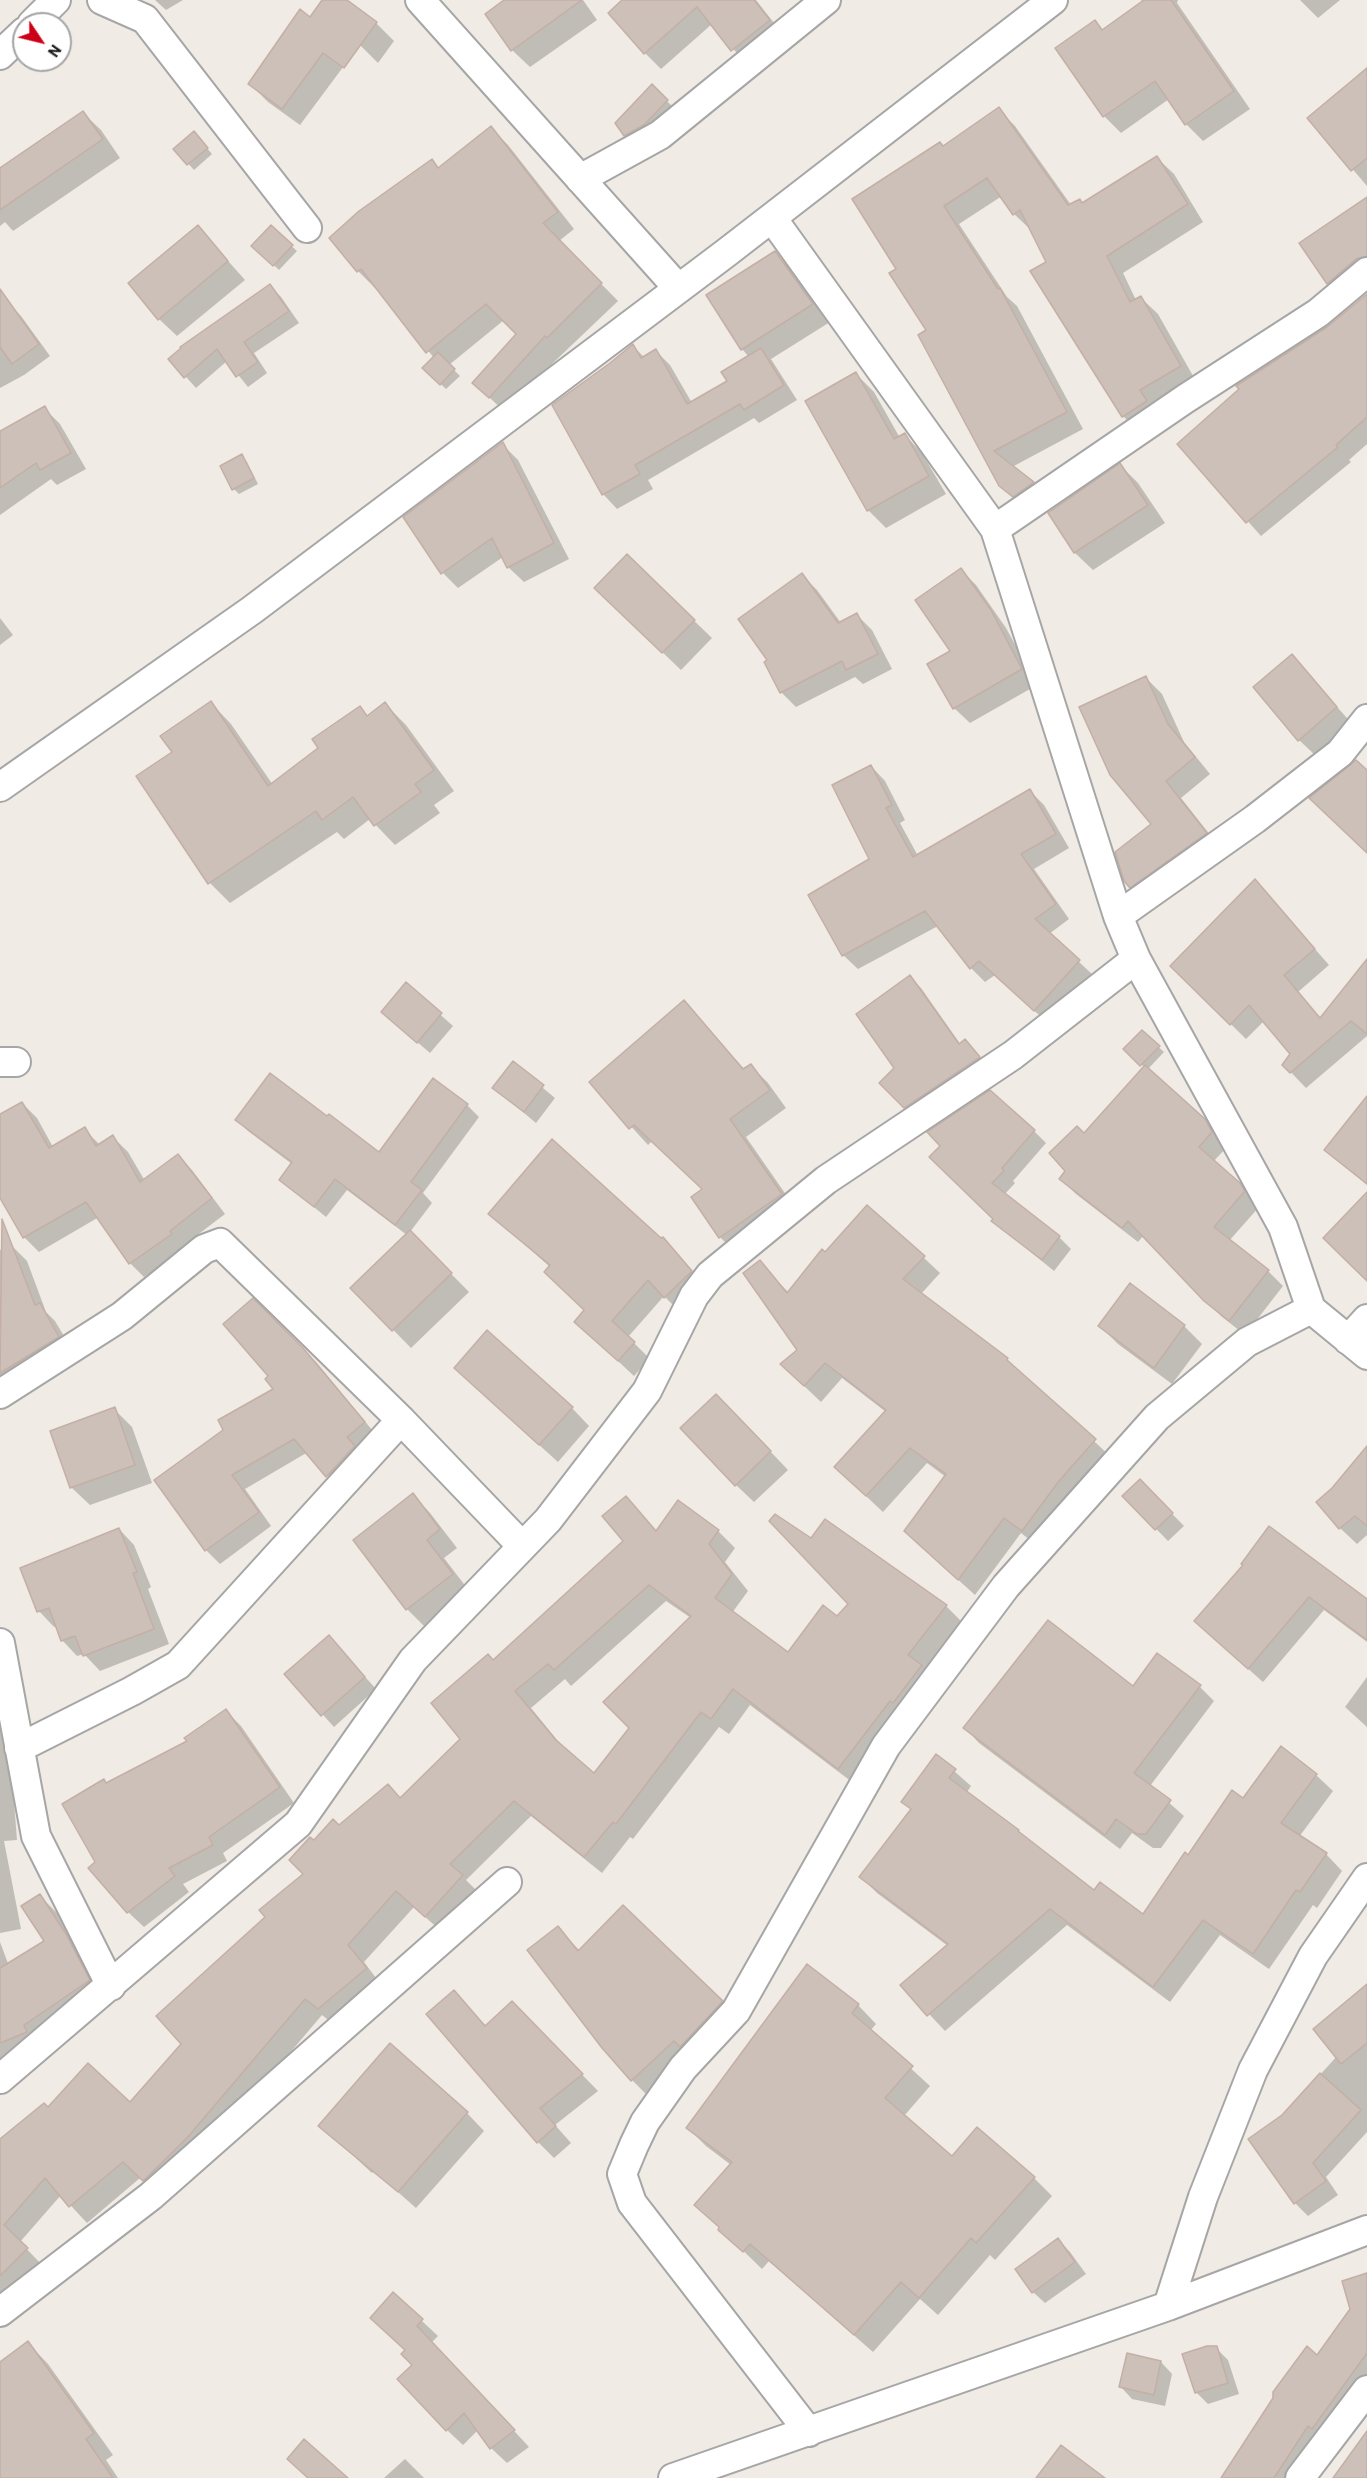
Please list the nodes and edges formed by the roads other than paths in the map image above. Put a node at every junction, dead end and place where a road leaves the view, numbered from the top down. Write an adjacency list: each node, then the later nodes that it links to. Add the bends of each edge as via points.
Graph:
1 (57, 0): 6 (street)
2 (102, 0): 11 (street, via 145,19)
3 (420, 0): 9 (street)
4 (826, 0): 9 (street, via 660,135)
5 (1053, 0): 10 (street)
6 (44, 12)
7 (12, 44): 8 (street)
8 (0, 55)
9 (580, 178): 13 (street)
10 (772, 218): 13 (street); 14 (street)
11 (307, 228)
12 (1367, 272): 14 (street, via 1318,313)
13 (678, 288): 16 (street, via 252,610)
14 (995, 529): 17 (street)
15 (1367, 718): 17 (street, via 1340,753)
16 (0, 787)
17 (1118, 916): 18 (street)
18 (1136, 959): 19 (street, via 1283,1227); 24 (street, via 1013,1055 826,1180 710,1275 694,1296 647,1391 548,1520)
19 (1311, 1309): 21 (street); 35 (street, via 1247,1341 1157,1417 1006,1586 886,1746 736,2011 683,2068 645,2122 634,2145 622,2174 632,2203)
20 (1367, 1319): 21 (street)
21 (1358, 1347)
22 (0, 1394): 23 (street, via 122,1316 204,1249 220,1243)
23 (401, 1420): 24 (street); 26 (street, via 178,1665)
24 (522, 1546): 29 (street, via 413,1660 298,1824)
25 (0, 1644): 26 (street)
26 (19, 1748): 29 (street, via 36,1836)
27 (1367, 1878): 32 (street, via 1313,1956 1253,2070 1203,2197)
28 (507, 1882): 33 (street, via 151,2196)
29 (111, 1986): 30 (street)
30 (0, 2079)
31 (1367, 2230): 32 (street)
32 (1168, 2306): 35 (street)
33 (0, 2312)
34 (1367, 2390): 37 (street)
35 (809, 2432): 36 (street)
36 (673, 2478)
37 (1300, 2478)

